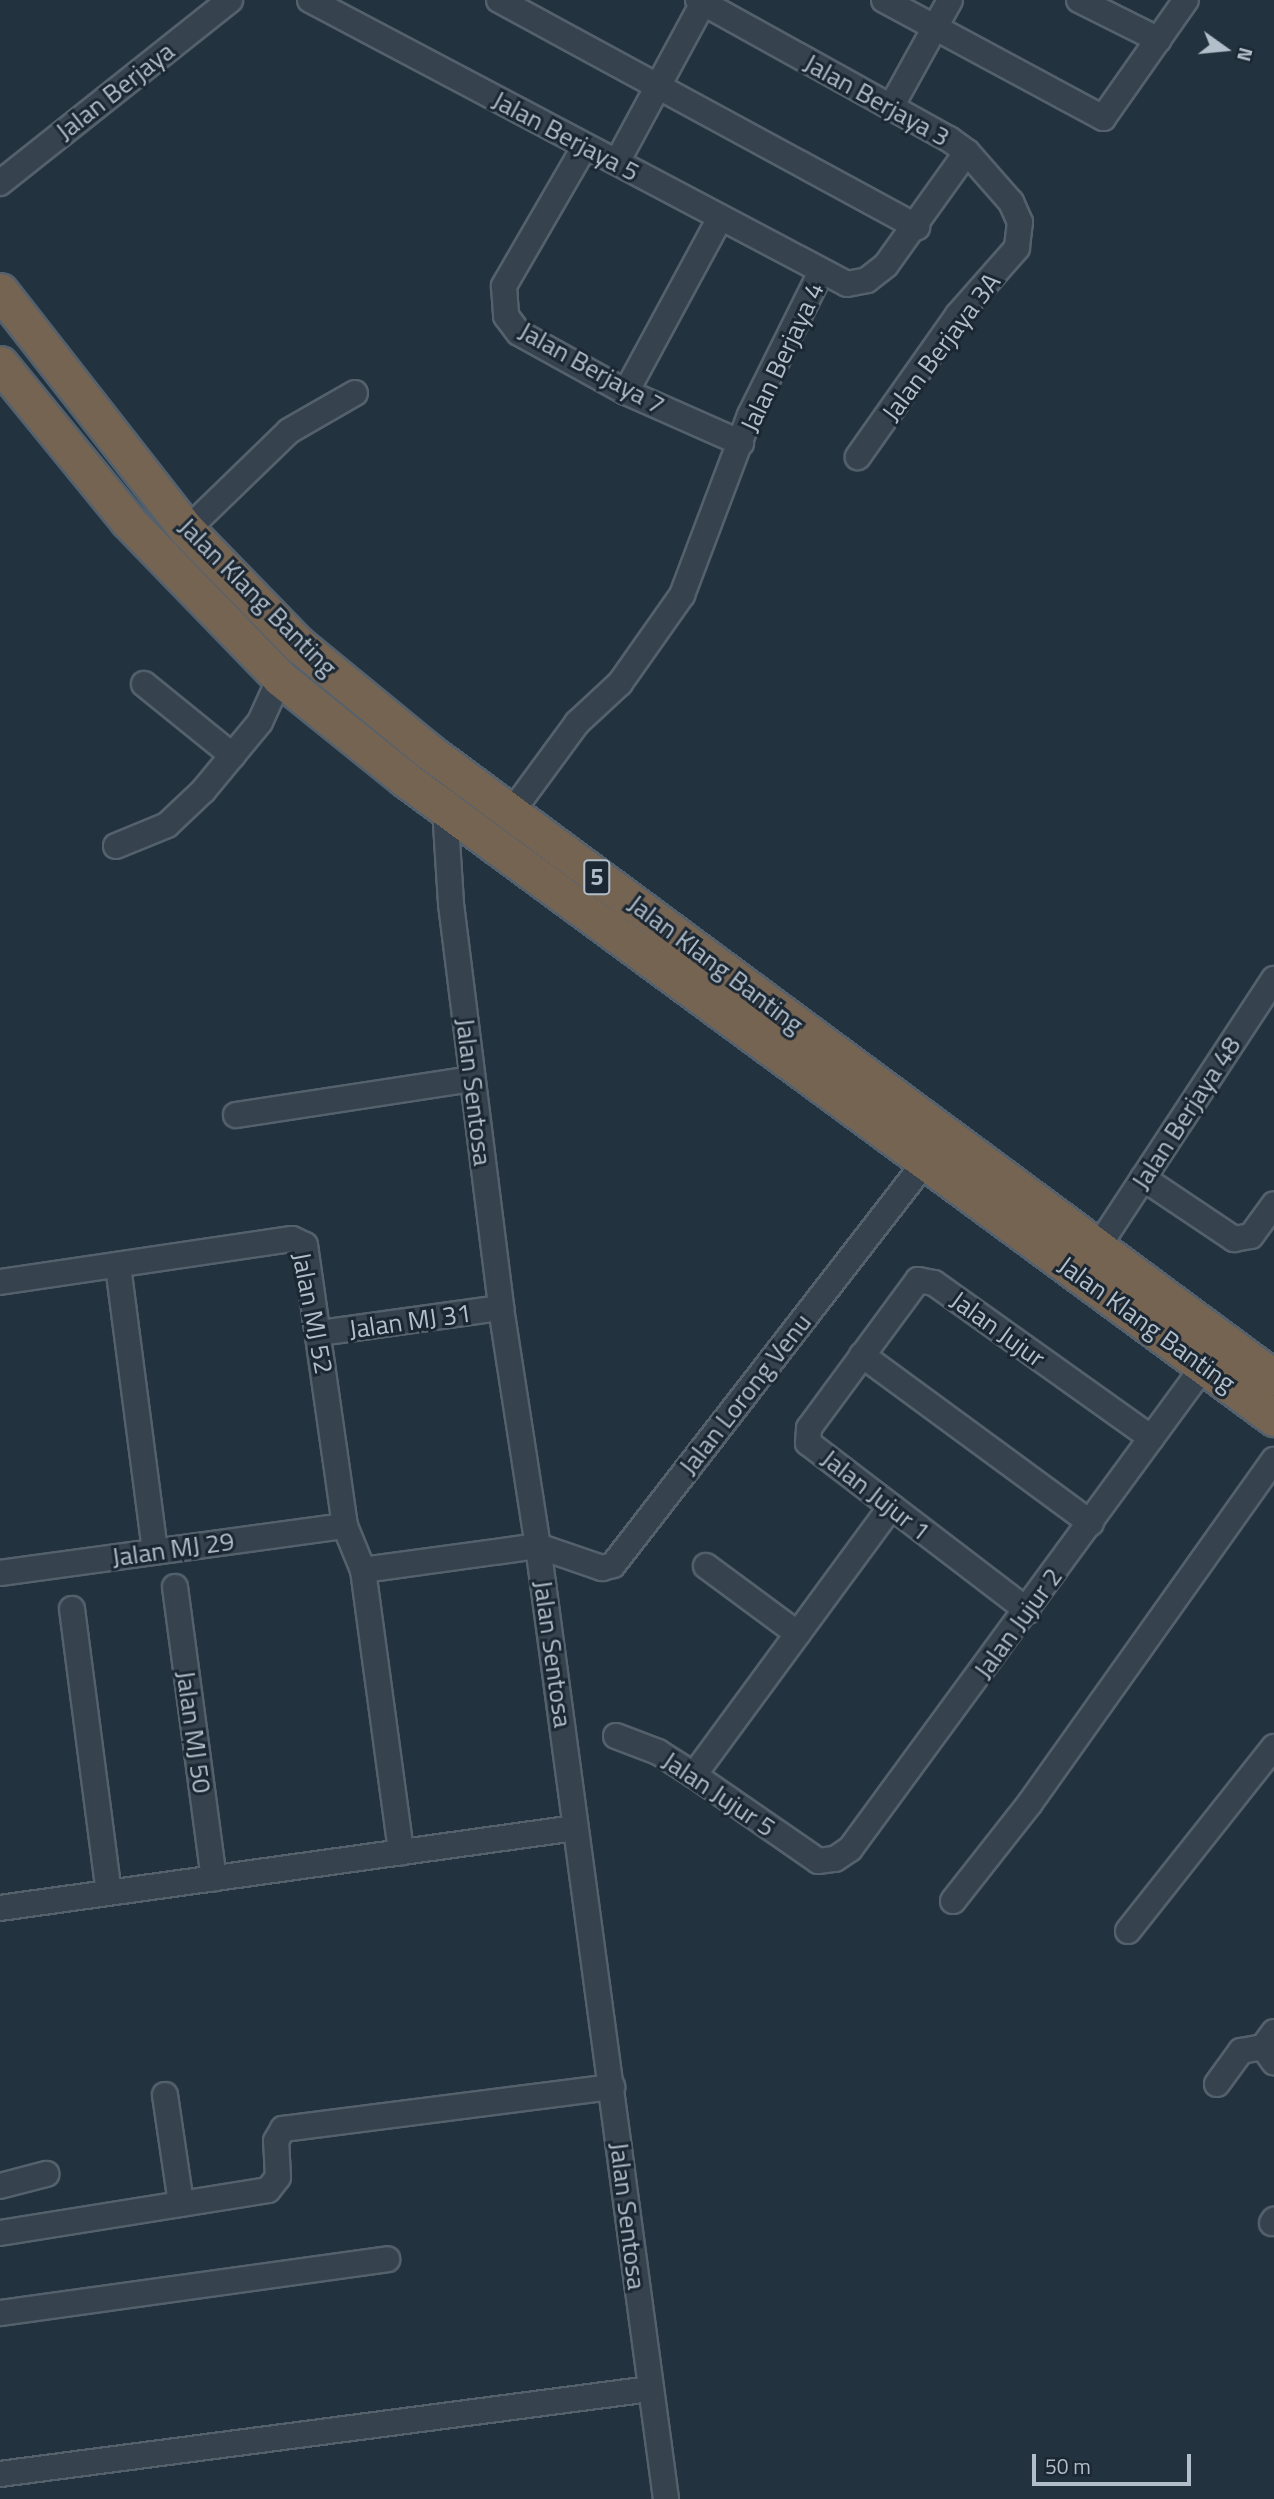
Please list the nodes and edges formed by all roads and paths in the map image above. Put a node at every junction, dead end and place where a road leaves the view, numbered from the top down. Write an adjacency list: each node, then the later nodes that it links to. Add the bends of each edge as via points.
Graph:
1 (230, 0): 16 (street, Jalan Berjaya)
2 (310, 0): 13 (street, Jalan Berjaya 5)
3 (499, 0): 11 (street)
4 (884, 0): 9 (street)
5 (950, 0): 9 (street)
6 (1080, 0): 10 (street)
7 (1186, 0): 10 (street)
8 (700, 1): 11 (street); 12 (street, Jalan Berjaya 3)
9 (935, 27): 10 (street, via 1103,118); 12 (street)
10 (1159, 40)
11 (658, 86): 15 (street); 18 (street)
12 (891, 107): 14 (street, Jalan Berjaya 3)
13 (585, 146): 15 (street, Jalan Berjaya 5); 23 (street, Jalan Berjaya 7, via 502,295 506,316 519,333)
14 (967, 152): 18 (street, Jalan Berjaya 4); 19 (street, Jalan Berjaya 3, via 1011,202)
15 (617, 162): 17 (street, Jalan Berjaya 5)
16 (0, 183)
17 (720, 218): 20 (street, Jalan Berjaya 5); 23 (street)
18 (917, 227): 20 (street, Jalan Berjaya 4, via 886,265 867,280 847,284)
19 (1021, 235): 26 (street, Jalan Berjaya 3A, via 1017,248 958,315)
20 (821, 272): 25 (street, Jalan Berjaya 4, via 750,415)
21 (0, 291): 27 (highway, Jalan Klang Banting / 5)
22 (0, 364): 28 (highway, Jalan Klang Banting / 5, via 128,521)
23 (626, 392): 25 (street, Jalan Berjaya 7)
24 (355, 394): 27 (street, via 289,431)
25 (741, 443): 32 (street, Jalan Berjaya 4, via 682,596 620,683 577,723)
26 (858, 457)
27 (187, 530): 32 (highway, Jalan Klang Banting / 5, via 299,645)
28 (280, 678): 30 (street, via 260,722); 31 (highway, Jalan Klang Banting / 5)
29 (144, 684): 30 (street)
30 (233, 756): 33 (street, via 167,825)
31 (445, 808): 35 (street, Jalan Sentosa, via 451,904); 37 (highway, Jalan Klang Banting / 5)
32 (511, 813): 40 (highway, Jalan Klang Banting / 5)
33 (116, 846)
34 (1274, 979): 38 (street, Jalan Berjaya 48)
35 (472, 1079): 36 (street); 43 (street, Jalan Sentosa)
36 (236, 1115)
37 (926, 1161): 46 (highway, Jalan Klang Banting / 5); 54 (street, Jalan Lorong Venu, via 613,1565 602,1568)
38 (1143, 1178): 39 (street, via 1234,1239 1251,1236); 40 (street, Jalan Berjaya 48)
39 (1274, 1204)
40 (1098, 1247): 47 (highway, Jalan Klang Banting / 5)
41 (118, 1266): 42 (street); 44 (street, Jalan MJ 52, via 299,1241 305,1245); 55 (street)
42 (0, 1283)
43 (500, 1308): 44 (street, Jalan MJ 31); 54 (street, Jalan Sentosa)
44 (320, 1333): 53 (street, Jalan MJ 52)
45 (862, 1355): 49 (street, Jalan Jujur, via 918,1280 934,1283); 51 (street, Jalan Jujur 1, via 809,1428 808,1443); 52 (street)
46 (1204, 1366): 48 (highway, Jalan Klang Banting / 5); 49 (street, Jalan Jujur 2)
47 (1274, 1378)
48 (1274, 1418)
49 (1151, 1438): 52 (street, Jalan Jujur 2)
50 (1274, 1461): 71 (street, via 1030,1803)
51 (891, 1507): 61 (street, Jalan Jujur 1); 62 (street)
52 (1091, 1523): 61 (street, Jalan Jujur 2)
53 (345, 1526): 55 (street, Jalan MJ 29); 57 (street, Jalan MJ 52)
54 (538, 1546): 57 (street); 66 (street, Jalan Sentosa)
55 (155, 1552): 58 (street, Jalan MJ 29)
56 (706, 1566): 62 (street)
57 (363, 1570): 67 (street)
58 (0, 1573)
59 (175, 1587): 69 (street, Jalan MJ 50)
60 (72, 1609): 70 (street)
61 (1027, 1611): 68 (street, Jalan Jujur 2, via 850,1849)
62 (798, 1634): 65 (street)
63 (616, 1736): 65 (street, Jalan Jujur 5, via 658,1752)
64 (1274, 1747): 73 (street)
65 (694, 1775): 68 (street, Jalan Jujur 5)
66 (575, 1828): 67 (street); 76 (street, Jalan Sentosa)
67 (401, 1852): 69 (street)
68 (818, 1861)
69 (214, 1878): 70 (street)
70 (109, 1892): 72 (street)
71 (953, 1901)
72 (0, 1906)
73 (1128, 1931)
74 (1270, 2047): 75 (street, via 1241,2051)
75 (1217, 2084)
76 (612, 2088): 80 (street, via 283,2129 276,2141 278,2177 268,2190); 84 (street, Jalan Sentosa)
77 (165, 2095): 80 (street)
78 (46, 2174): 79 (street)
79 (0, 2186)
80 (181, 2204): 81 (street)
81 (0, 2233)
82 (387, 2259): 83 (street)
83 (0, 2313)
84 (650, 2389): 85 (street); 86 (street, Jalan Sentosa)
85 (0, 2474)
86 (666, 2499)

